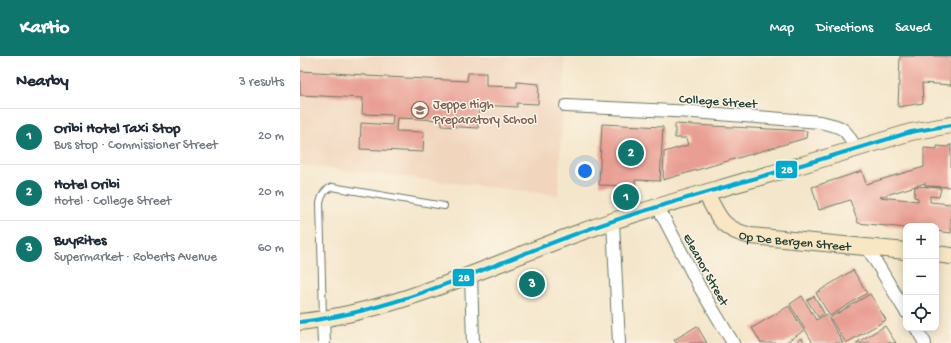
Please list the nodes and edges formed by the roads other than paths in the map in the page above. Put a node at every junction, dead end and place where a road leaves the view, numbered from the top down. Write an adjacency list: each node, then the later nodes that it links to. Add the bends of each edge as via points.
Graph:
1 (566, 106): 3 (street, College Street, via 694,112 820,122 839,126 849,135)
2 (951, 125): 3 (main road, via 911,132)
3 (856, 149): 4 (main road)
4 (706, 193): 6 (main road); 8 (main road, Op De Bergen Street, via 722,221 736,233)
5 (444, 206): 14 (lane, via 332,187 326,189 320,203)
6 (658, 207): 7 (main road); 20 (street, Eleanor Street, via 700,288)
7 (613, 222): 12 (main road); 19 (street)
8 (866, 247): 9 (main road, Op De Bergen Street); 13 (street)
9 (903, 251)
10 (939, 254): 11 (main road)
11 (951, 256)
12 (471, 275): 14 (main road, via 373,308); 18 (street)
13 (903, 307)
14 (323, 320): 15 (main road); 17 (street)
15 (300, 322)
16 (918, 331): 21 (street)
17 (324, 343)
18 (473, 343)
19 (618, 343)
20 (733, 343)
21 (925, 343)

